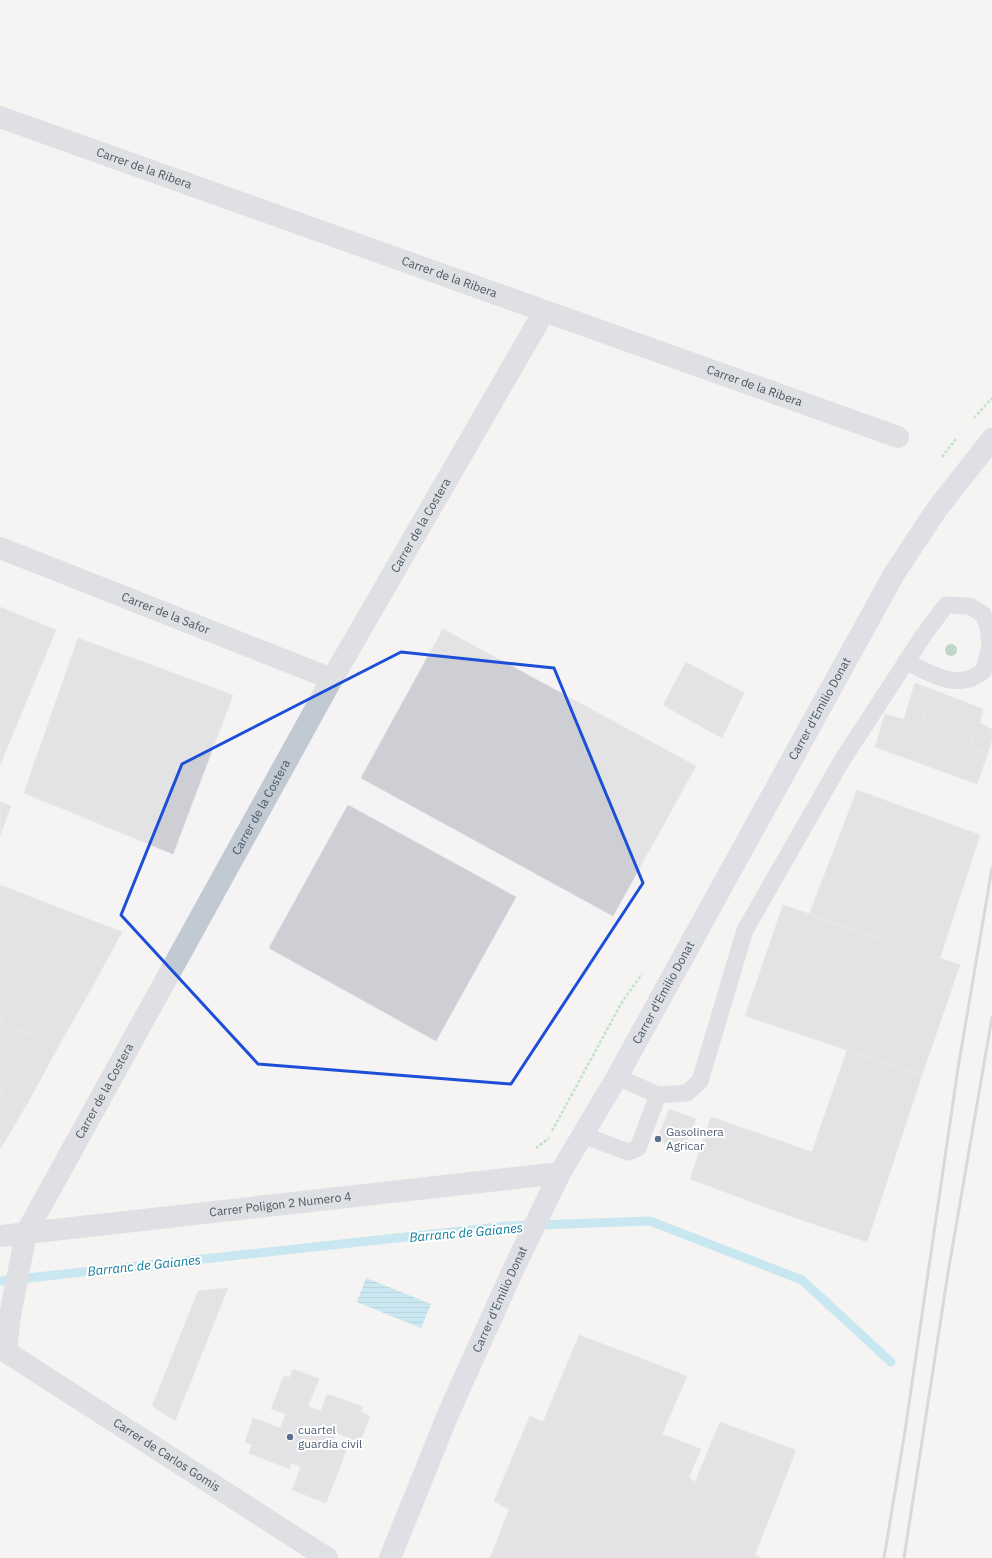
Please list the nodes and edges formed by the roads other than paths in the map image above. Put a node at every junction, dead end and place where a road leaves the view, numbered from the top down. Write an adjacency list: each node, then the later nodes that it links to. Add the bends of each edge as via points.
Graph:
1 (0, 117): 2 (street, Carrer de la Ribera)
2 (544, 312): 3 (street, Carrer de la Ribera); 7 (street, Carrer de la Costera)
3 (898, 437)
4 (987, 445): 8 (street, Carrer d'Emilio Donat, via 937,509 894,574)
5 (0, 548): 7 (street, Carrer de la Safor)
6 (906, 661): 6 (lane, via 946,605 969,606 983,614 988,626 990,647 983,672 969,679 949,679 927,673); 9 (lane, via 841,762 745,930 700,1081 687,1093)
7 (332, 678): 13 (street, Carrer de la Costera)
8 (617, 1077): 9 (lane); 10 (street, Carrer d'Emilio Donat)
9 (658, 1095): 10 (lane, via 638,1148 628,1152)
10 (583, 1135): 11 (street, Carrer d'Emilio Donat)
11 (560, 1173): 13 (street, Carrer Poligon 2 Numero 4); 17 (street, Carrer d'Emilio Donat, via 512,1270 449,1412)
12 (0, 1236): 13 (street, Carrer Poligon 2 Numero 4)
13 (24, 1242): 14 (street, Carrer de la Costera)
14 (10, 1316): 15 (street, Carrer de Carlos Gomis)
15 (3, 1350): 16 (street, Carrer de Carlos Gomis)
16 (328, 1558)
17 (390, 1558)

